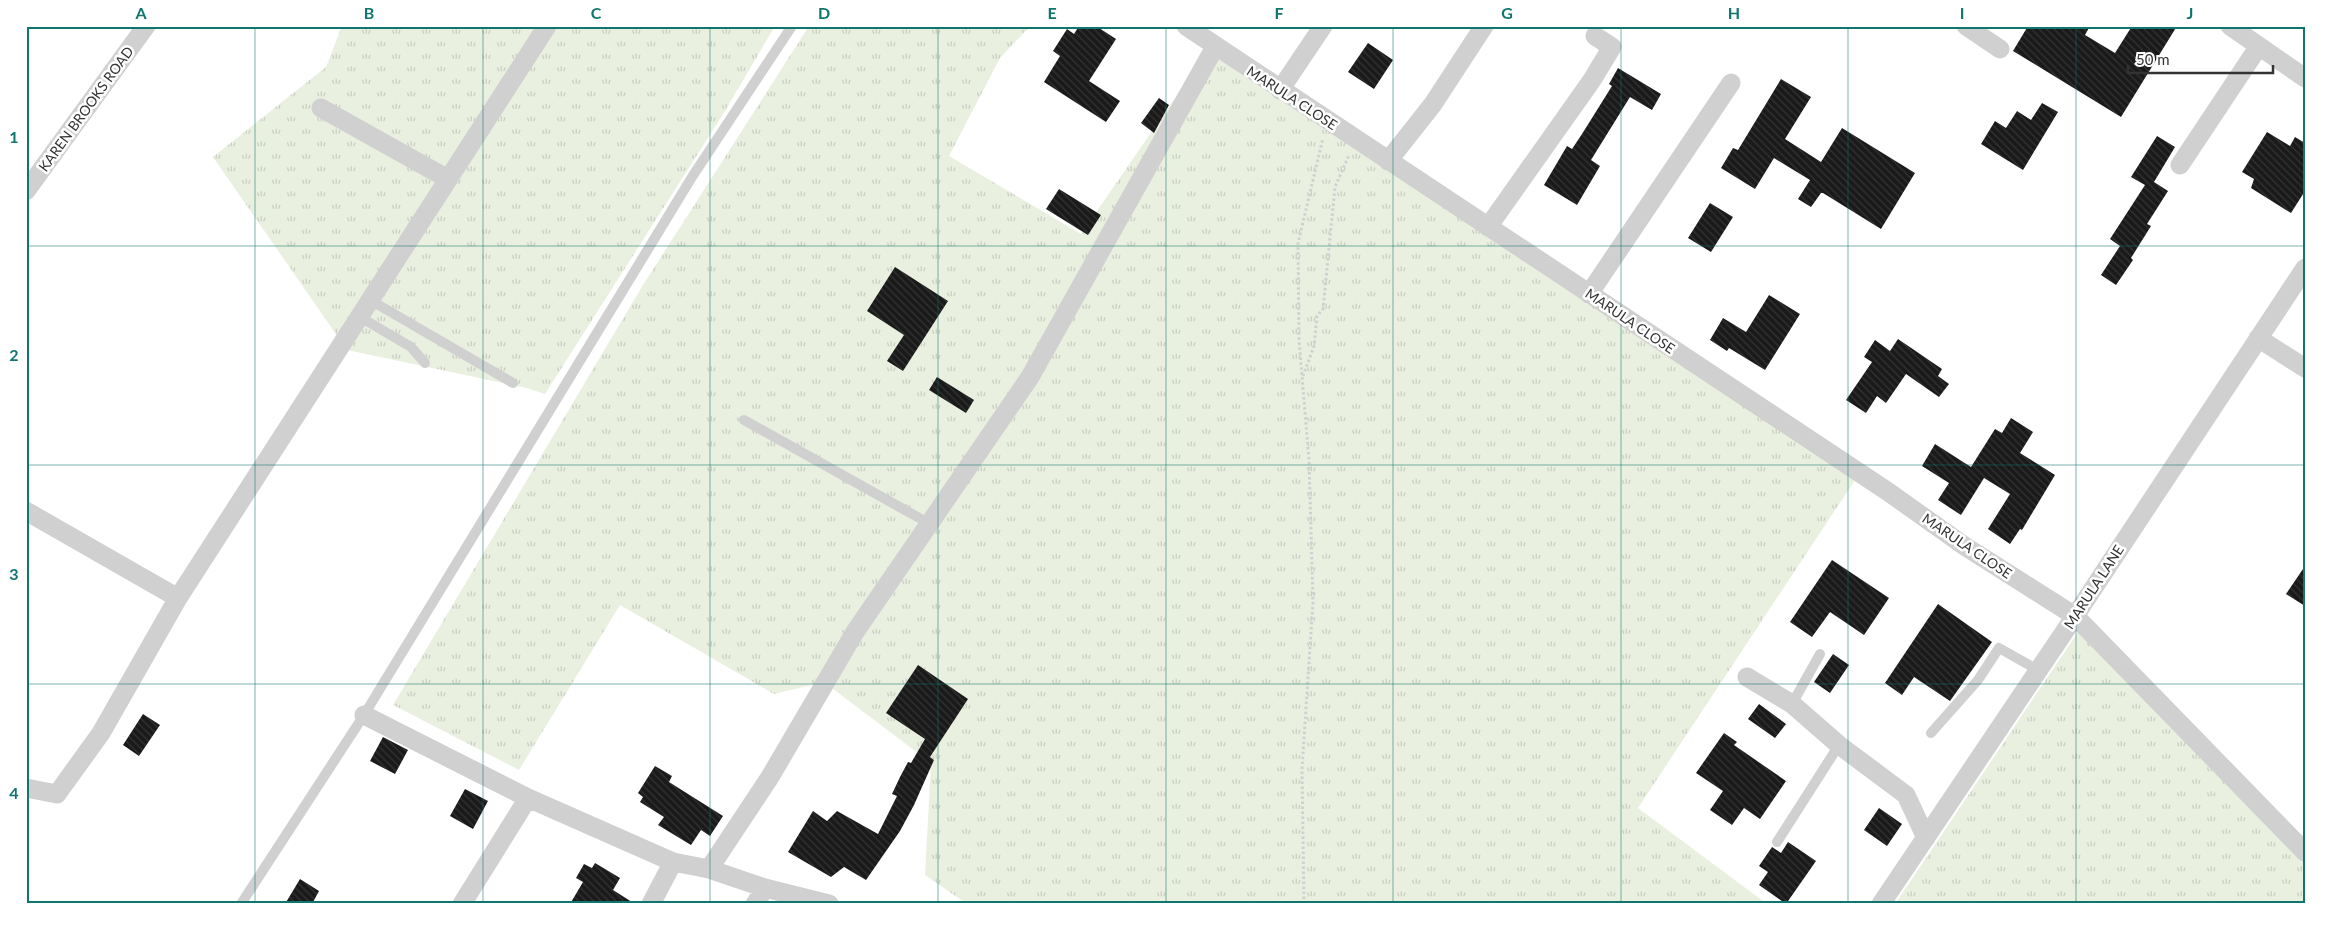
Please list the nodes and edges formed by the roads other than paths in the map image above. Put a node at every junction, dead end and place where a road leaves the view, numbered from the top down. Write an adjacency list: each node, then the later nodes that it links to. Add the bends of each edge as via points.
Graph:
1 (146, 26): 19 (street, KAREN BROOKS ROAD)
2 (546, 26): 20 (street)
3 (792, 26): 39 (lane, via 692,177)
4 (1186, 26): 11 (street, MARULA CLOSE)
5 (1323, 26): 15 (street)
6 (1484, 26): 17 (street, via 1432,104)
7 (1966, 26): 12 (street)
8 (2230, 26): 10 (street)
9 (1595, 36): 21 (street, via 1612,47)
10 (2259, 46): 13 (street); 18 (street)
11 (1215, 47): 15 (street, MARULA CLOSE); 32 (street, via 1030,377)
12 (2000, 49)
13 (2305, 78)
14 (1731, 83): 23 (street)
15 (1280, 90): 17 (street, MARULA CLOSE)
16 (321, 108): 20 (street)
17 (1388, 161): 21 (street, MARULA CLOSE)
18 (2180, 166)
19 (30, 178)
20 (448, 179): 24 (street)
21 (1488, 227): 23 (street, MARULA CLOSE)
22 (2305, 268): 26 (street, MARULA LANE)
23 (1589, 294): 34 (street, MARULA CLOSE, via 1966,547)
24 (370, 300): 25 (street); 29 (lane)
25 (360, 317): 27 (lane, via 411,348); 33 (street)
26 (2258, 338): 28 (street); 34 (street, MARULA LANE)
27 (425, 363)
28 (2305, 368)
29 (513, 383)
30 (744, 420): 32 (lane)
31 (26, 511): 33 (street)
32 (930, 524): 48 (street, via 855,632 770,777)
33 (178, 598): 42 (street, via 101,733 57,794)
34 (2075, 616): 36 (street, MARULA LANE); 46 (street, MARULA CLOSE)
35 (1820, 654): 38 (lane)
36 (2038, 670): 40 (lane, via 1999,648 1978,680); 44 (street, MARULA LANE)
37 (1747, 677): 38 (street)
38 (1792, 704): 41 (street)
39 (364, 714): 43 (street); 50 (lane)
40 (1931, 733)
41 (1839, 745): 44 (street, via 1906,795); 45 (lane)
42 (26, 788)
43 (528, 798): 47 (street); 51 (street)
44 (1926, 838): 55 (street, MARULA LANE)
45 (1777, 842)
46 (2305, 852)
47 (673, 862): 48 (street); 52 (street)
48 (709, 869): 49 (street)
49 (765, 888): 53 (street); 54 (street)
50 (240, 904)
51 (462, 904)
52 (651, 904)
53 (755, 904)
54 (829, 904)
55 (1881, 904)

